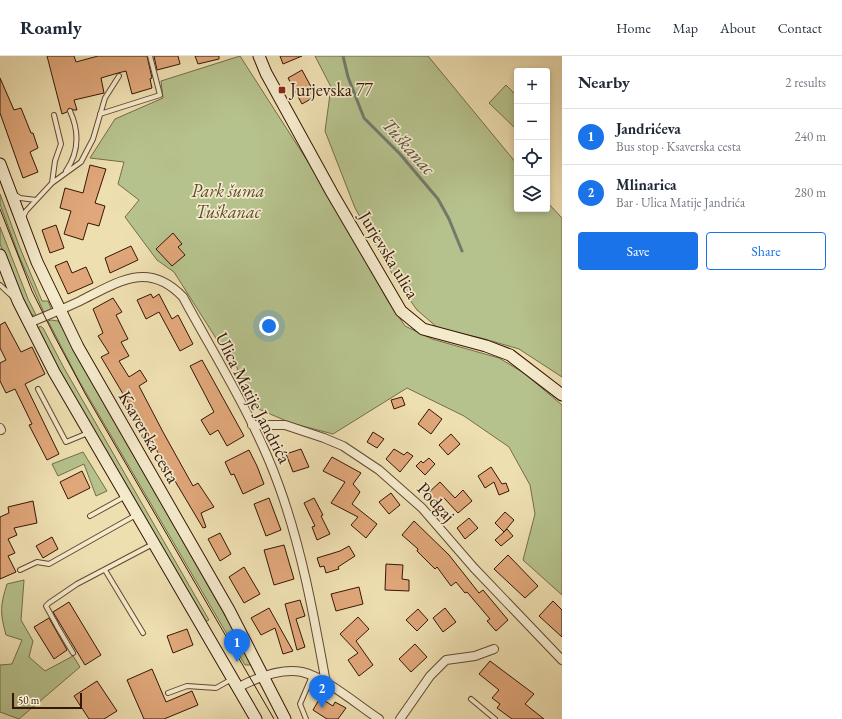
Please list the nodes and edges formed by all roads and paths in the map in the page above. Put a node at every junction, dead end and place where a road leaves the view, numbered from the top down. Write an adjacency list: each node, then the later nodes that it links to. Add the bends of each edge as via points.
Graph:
1 (150, 56): 5 (lane, via 160,95)
2 (259, 56): 19 (main road, Jurjevska ulica, via 332,193 401,311 423,329 510,355)
3 (119, 76): 5 (lane, via 105,98)
4 (70, 111): 8 (lane, via 77,134 76,149 74,159)
5 (100, 114): 8 (lane, via 93,139 80,162)
6 (54, 115): 9 (lane, via 61,144)
7 (0, 164): 10 (main road, Ksaverska cesta)
8 (63, 175): 9 (lane)
9 (52, 183): 11 (lane)
10 (10, 191): 11 (lane, via 20,198); 12 (main road, Ksaverska cesta)
11 (36, 200): 12 (lane)
12 (21, 221): 16 (main road, Ksaverska cesta)
13 (0, 254): 15 (main road)
14 (0, 285): 15 (lane)
15 (18, 301): 17 (main road)
16 (59, 310): 17 (street, Ulica Matije Jandrića); 20 (street, Ulica Matije Jandrića, via 127,278 146,277 166,282 183,297); 33 (main road, Ksaverska cesta, via 229,610)
17 (29, 323): 21 (main road)
18 (38, 389): 21 (lane, via 66,442)
19 (562, 395)
20 (252, 425): 31 (street, Podgaj, via 285,425 324,438 343,446 379,470 422,508 474,568); 34 (street, Ulica Matije Jandrića, via 279,485 288,512)
21 (88, 433): 22 (main road)
22 (126, 496): 23 (main road); 24 (lane)
23 (136, 515): 25 (main road); 26 (lane, via 49,564 37,562)
24 (90, 516)
25 (153, 544): 27 (lane); 35 (main road)
26 (20, 570)
27 (105, 570): 28 (lane); 30 (lane, via 77,584 46,606)
28 (143, 633)
29 (494, 649): 42 (street, via 475,656 446,660 430,676)
30 (73, 653)
31 (562, 660)
32 (312, 676): 33 (street, via 302,672 289,672); 34 (street); 40 (lane, via 300,704)
33 (264, 677): 35 (street); 39 (main road, Ksaverska cesta)
34 (326, 683): 41 (street)
35 (234, 684): 36 (lane, via 216,688 187,686); 38 (main road)
36 (168, 693)
37 (471, 699): 43 (lane)
38 (256, 719)
39 (286, 719)
40 (306, 719)
41 (379, 719)
42 (400, 719)
43 (495, 719)

